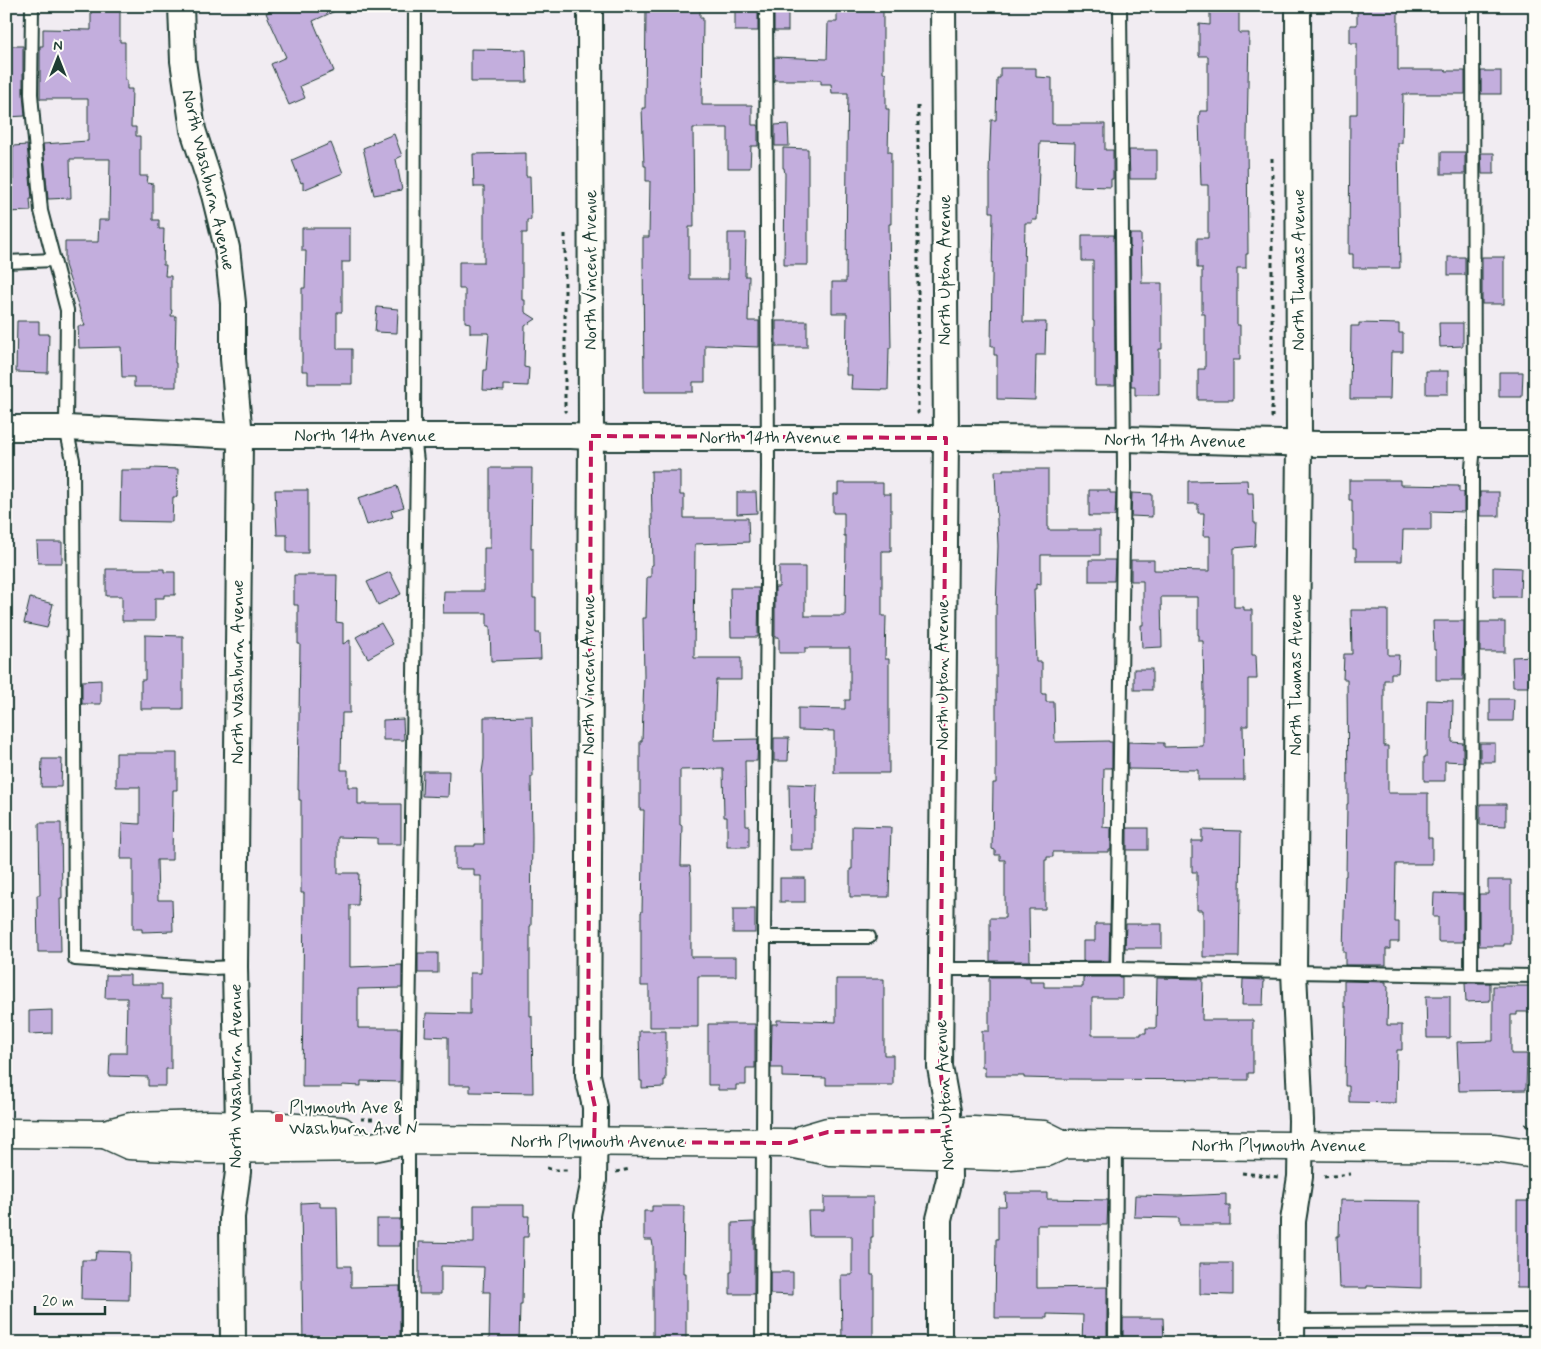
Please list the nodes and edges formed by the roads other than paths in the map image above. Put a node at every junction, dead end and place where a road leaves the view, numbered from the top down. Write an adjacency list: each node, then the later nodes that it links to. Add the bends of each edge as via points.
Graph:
1 (32, 6): 10 (lane, via 31,94 41,211)
2 (181, 6): 15 (street, North Washburn Avenue, via 183,61 193,130 227,248)
3 (415, 6): 14 (lane)
4 (590, 6): 16 (street, North Vincent Avenue)
5 (766, 6): 17 (lane)
6 (943, 6): 18 (street, North Upton Avenue)
7 (1120, 6): 19 (lane)
8 (1298, 6): 20 (street, North Thomas Avenue)
9 (1473, 6): 21 (lane)
10 (54, 260): 11 (lane); 13 (lane, via 67,310)
11 (6, 262)
12 (6, 428): 13 (street, North 14th Avenue)
13 (66, 428): 15 (street, North 14th Avenue); 25 (lane, via 73,460 75,960)
14 (414, 435): 15 (street, North 14th Avenue); 16 (street, North 14th Avenue); 33 (lane, via 417,462)
15 (240, 436): 25 (street, North Washburn Avenue)
16 (591, 436): 17 (street, North 14th Avenue); 35 (street, North Vincent Avenue, via 588,1075 595,1107)
17 (768, 438): 18 (street, North 14th Avenue); 23 (lane)
18 (946, 438): 19 (street, North 14th Avenue); 26 (street, North Upton Avenue)
19 (1123, 439): 20 (street, North 14th Avenue); 27 (lane)
20 (1299, 443): 21 (street, North 14th Avenue); 28 (street, North Thomas Avenue)
21 (1474, 444): 22 (street, North 14th Avenue); 29 (lane)
22 (1535, 444)
23 (764, 937): 24 (lane); 36 (lane)
24 (868, 937)
25 (235, 967): 32 (street, North Washburn Avenue)
26 (941, 969): 27 (lane); 37 (street, North Upton Avenue, via 940,1067 948,1112)
27 (1117, 969): 28 (lane)
28 (1294, 972): 29 (lane); 39 (street, North Thomas Avenue)
29 (1470, 974): 30 (lane)
30 (1535, 976)
31 (6, 1133): 32 (street, North Plymouth Avenue, via 105,1134 130,1127)
32 (238, 1137): 33 (street, North Plymouth Avenue, via 268,1126 375,1133); 44 (street, North Washburn Avenue, via 238,1172 232,1217)
33 (407, 1140): 35 (street, North Plymouth Avenue); 45 (lane)
34 (1535, 1141): 40 (street, North Plymouth Avenue)
35 (594, 1142): 36 (street, North Plymouth Avenue); 46 (street, North Vincent Avenue, via 594,1180 587,1215)
36 (776, 1143): 37 (street, North Plymouth Avenue, via 828,1132); 47 (lane)
37 (948, 1143): 38 (street, North Plymouth Avenue, via 1044,1135 1064,1144); 48 (street, North Upton Avenue, via 949,1180 939,1219)
38 (1116, 1145): 39 (street, North Plymouth Avenue); 49 (lane)
39 (1301, 1146): 40 (street, North Plymouth Avenue); 43 (street, North Thomas Avenue, via 1300,1184 1293,1221)
40 (1495, 1148): 41 (street, North Plymouth Avenue)
41 (1535, 1154)
42 (1535, 1320): 43 (lane)
43 (1292, 1332)
44 (233, 1343)
45 (408, 1343)
46 (587, 1343)
47 (762, 1343)
48 (939, 1343)
49 (1115, 1343)

